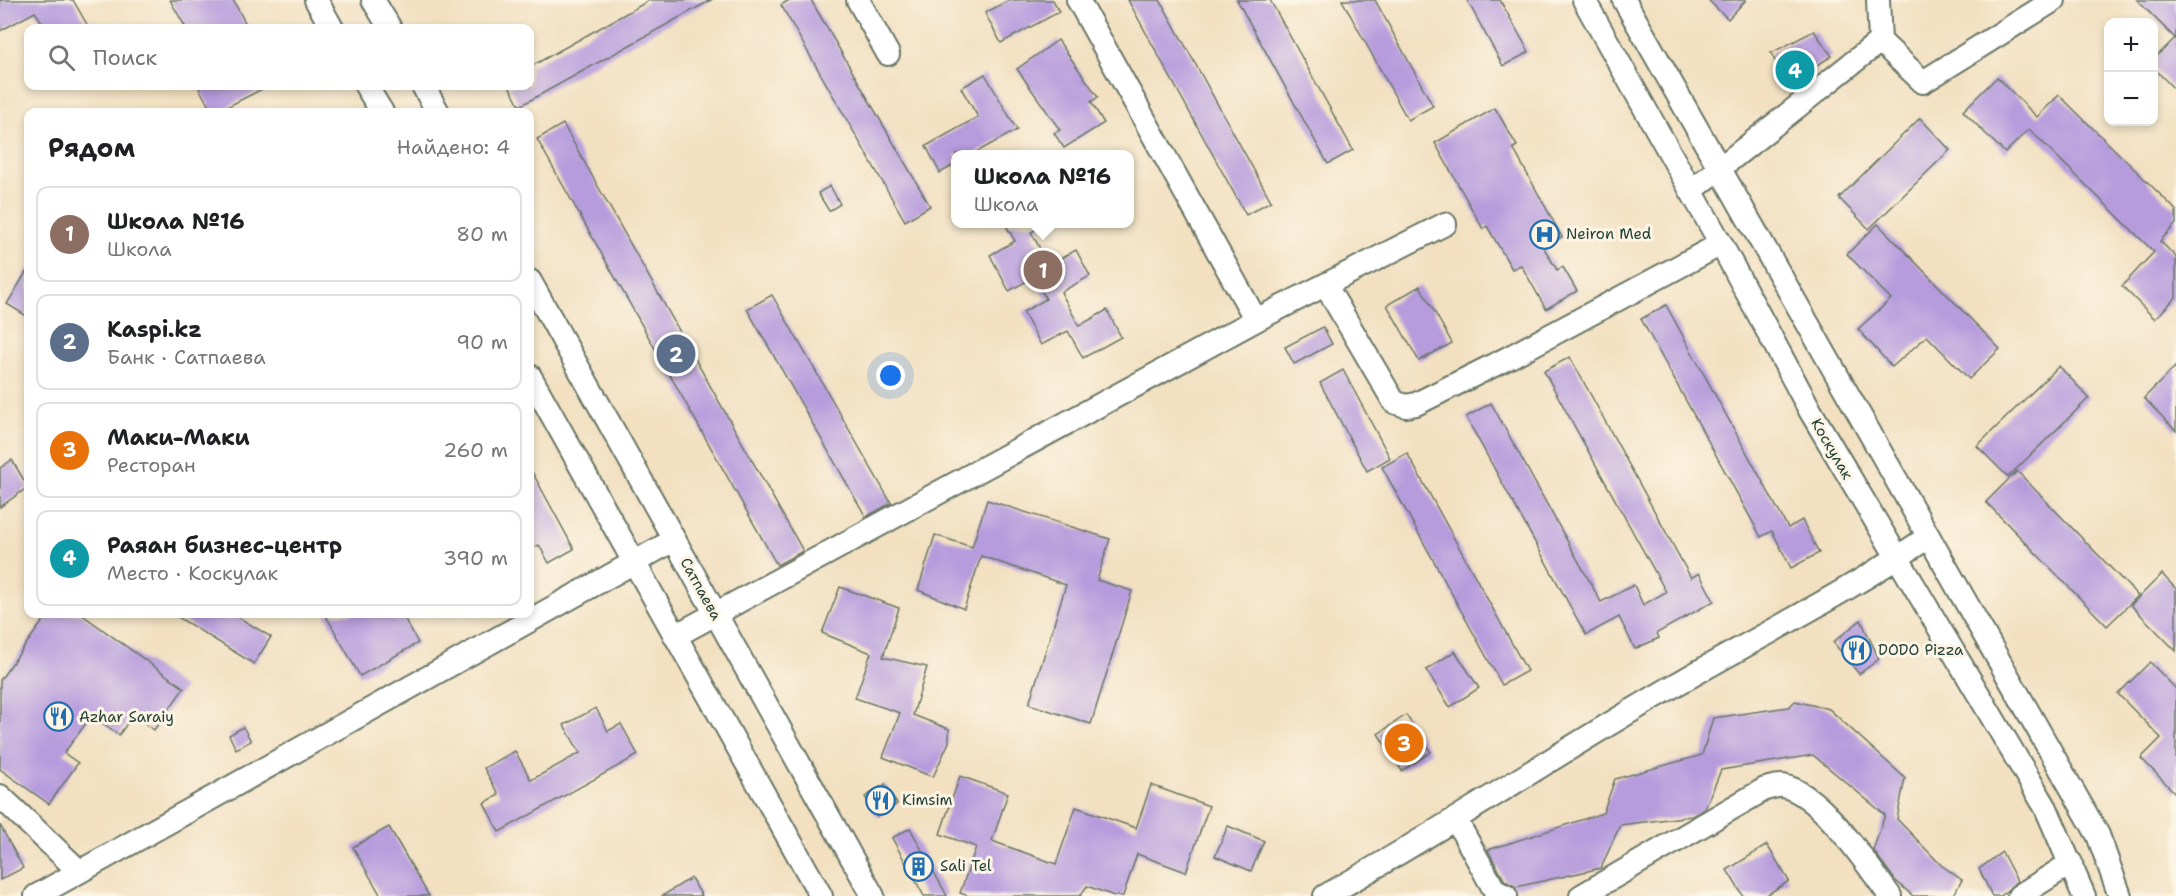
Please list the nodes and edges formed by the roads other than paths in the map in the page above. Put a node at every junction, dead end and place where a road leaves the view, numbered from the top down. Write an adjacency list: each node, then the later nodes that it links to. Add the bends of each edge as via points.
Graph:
1 (316, 0): 9 (street)
2 (374, 0): 10 (street)
3 (858, 0): 12 (street)
4 (1078, 0): 23 (street)
5 (1584, 0): 18 (street, Коскулак)
6 (1624, 0): 17 (street)
7 (1878, 0): 11 (street)
8 (2054, 0): 11 (street, via 1923,82)
9 (330, 24)
10 (388, 24)
11 (1880, 41): 17 (street)
12 (888, 54)
13 (368, 90): 15 (street)
14 (425, 90): 16 (street)
15 (380, 108)
16 (436, 108)
17 (1720, 168): 18 (street); 25 (street)
18 (1691, 191): 20 (street, Коскулак)
19 (1445, 224): 21 (street)
20 (1721, 244): 21 (street, via 1508,358 1406,406 1394,402); 27 (street, Коскулак, via 1811,412)
21 (1326, 286): 23 (street)
22 (534, 288): 26 (street, Сатпаева)
23 (1256, 320): 29 (street)
24 (534, 383): 28 (street)
25 (1928, 537): 27 (street); 46 (street, via 2098,835)
26 (674, 540): 28 (street); 29 (street, Сатпаева)
27 (1896, 558): 34 (street, via 1791,622 1683,680); 35 (street, Коскулак, via 2046,808)
28 (634, 562): 31 (street); 32 (street)
29 (715, 615): 32 (street); 39 (street, Сатпаева)
30 (533, 618): 36 (street)
31 (534, 618)
32 (675, 636): 38 (street)
33 (0, 796): 36 (street)
34 (1456, 820): 40 (street); 41 (street, via 1495,891)
35 (2071, 862): 44 (street); 45 (street, Коскулак)
36 (79, 871): 37 (street)
37 (36, 896)
38 (821, 896)
39 (873, 896)
40 (1325, 896)
41 (1506, 896)
42 (1581, 896): 43 (street, via 1764,789 1782,786 1799,792 1826,815 1852,842)
43 (1890, 896)
44 (2019, 896)
45 (2084, 896)
46 (2120, 896)

